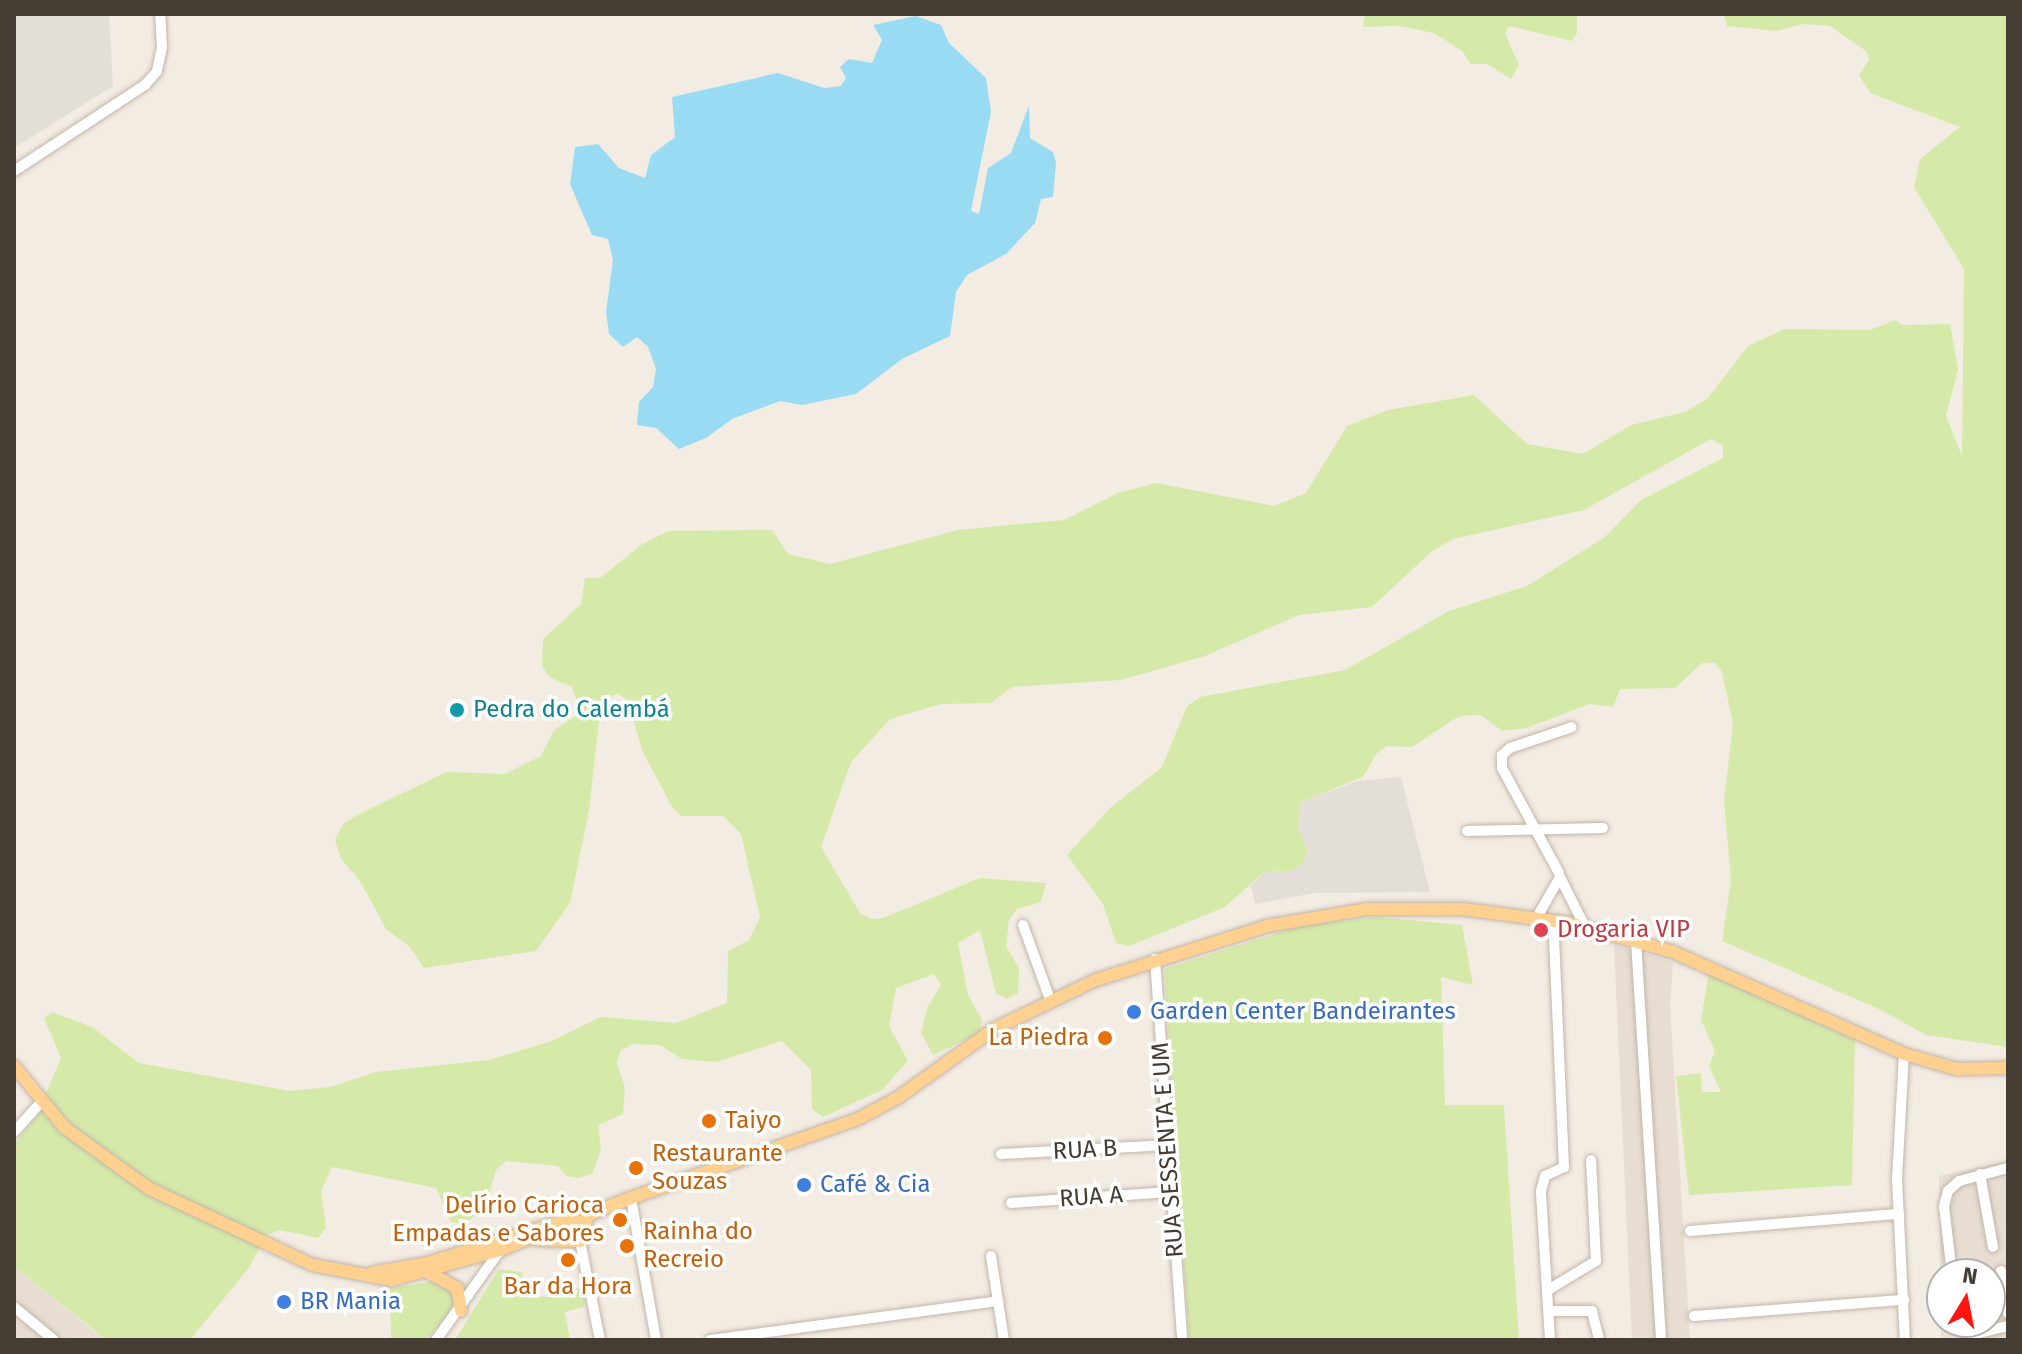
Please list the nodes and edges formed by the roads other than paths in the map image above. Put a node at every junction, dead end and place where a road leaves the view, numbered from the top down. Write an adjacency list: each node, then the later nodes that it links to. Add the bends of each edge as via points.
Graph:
1 (160, 14): 2 (street, via 162,48 157,71 145,85)
2 (14, 171)
3 (1572, 727): 5 (street, via 1502,755 1502,768)
4 (1603, 828): 5 (street)
5 (1535, 830): 6 (street); 7 (street)
6 (1467, 831)
7 (1559, 873)
8 (1537, 917): 9 (main road); 11 (street, via 1560,877); 13 (main road, via 1463,909 1367,909 1285,922)
9 (1553, 920): 11 (main road); 39 (street, via 1564,1167 1545,1176 1541,1191)
10 (1023, 925): 14 (street)
11 (1585, 927): 12 (main road)
12 (1636, 941): 15 (main road, via 1711,968); 55 (street)
13 (1155, 959): 14 (main road); 20 (street, RUA SESSENTA E UM)
14 (1050, 999): 26 (main road, via 994,1029 881,1108 793,1144)
15 (1904, 1054): 17 (main road, via 1957,1069); 28 (street)
16 (14, 1066): 18 (main road)
17 (2008, 1068)
18 (42, 1101): 19 (street); 37 (main road, via 95,1153 150,1189 299,1260)
19 (14, 1132)
20 (1169, 1145): 21 (street, RUA B); 25 (street, RUA SESSENTA E UM)
21 (1001, 1154)
22 (1591, 1160): 39 (street, via 1596,1261)
23 (2008, 1168): 24 (street)
24 (1980, 1174): 33 (street); 36 (street, via 1959,1181 1945,1198)
25 (1170, 1192): 27 (street, RUA A); 52 (street, RUA SESSENTA E UM)
26 (631, 1198): 29 (main road); 49 (street)
27 (1011, 1203)
28 (1899, 1214): 30 (street); 40 (street)
29 (588, 1215): 31 (main road); 32 (main road)
30 (1690, 1231)
31 (522, 1237): 32 (main road); 34 (main road); 37 (main road, via 404,1269)
32 (580, 1241): 48 (street)
33 (1993, 1247)
34 (500, 1250): 38 (main road); 43 (street)
35 (991, 1256): 41 (street)
36 (1951, 1258)
37 (349, 1274): 38 (main road, via 392,1280)
38 (428, 1274): 43 (main road, via 453,1282)
39 (1548, 1290): 44 (street)
40 (1904, 1300): 45 (street); 56 (street)
41 (998, 1301): 50 (street); 51 (street)
42 (14, 1307): 46 (street)
43 (461, 1311): 47 (street)
44 (1549, 1311): 53 (street); 54 (street, via 1592,1311)
45 (1694, 1316)
46 (54, 1340)
47 (436, 1340)
48 (600, 1340)
49 (656, 1340)
50 (710, 1340)
51 (1004, 1340)
52 (1182, 1340)
53 (1550, 1340)
54 (1599, 1340)
55 (1661, 1340)
56 (1905, 1340)

